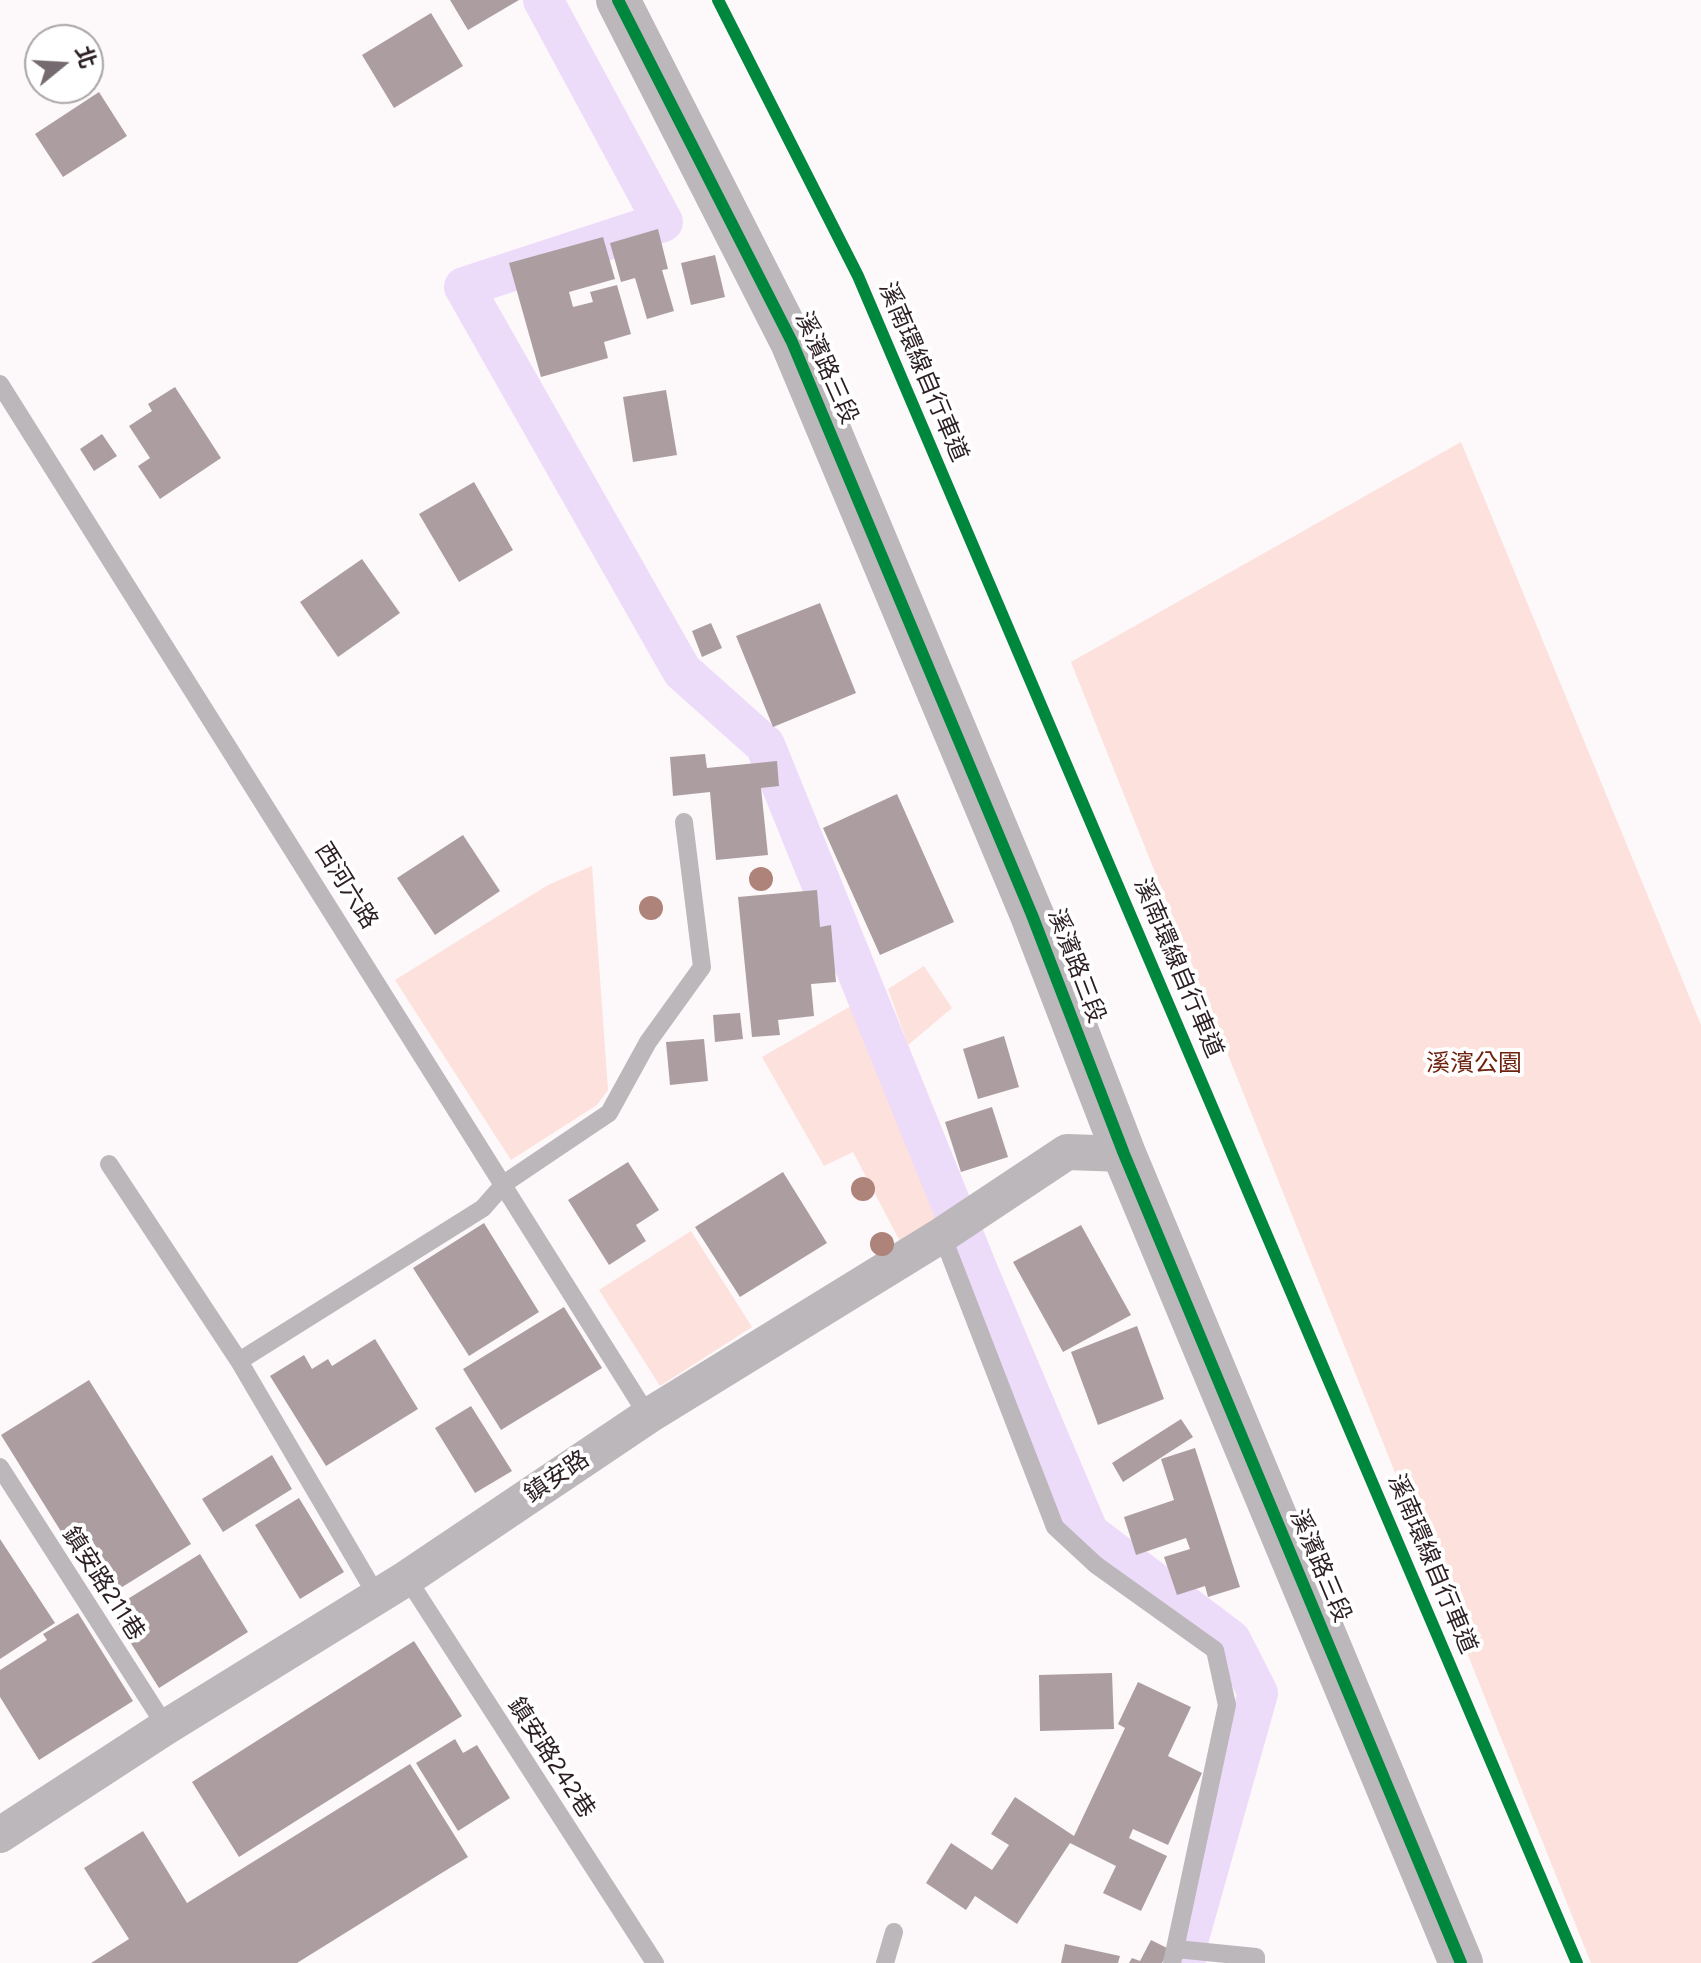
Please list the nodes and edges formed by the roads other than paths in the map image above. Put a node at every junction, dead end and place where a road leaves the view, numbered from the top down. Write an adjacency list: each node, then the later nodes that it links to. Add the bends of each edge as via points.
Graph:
1 (618, 0): 4 (street, 溪濱路三段, via 792,342 1032,915)
2 (0, 384): 6 (lane, 西河六路)
3 (684, 822): 6 (lane, via 702,967 648,1042 609,1113)
4 (1124, 1154): 7 (street, 鎮安路, via 1067,1152); 19 (street, 溪濱路三段)
5 (109, 1164): 8 (lane, 鎮安路242巷)
6 (505, 1183): 8 (lane, via 483,1208); 9 (lane, 西河六路)
7 (942, 1235): 9 (street, 鎮安路); 15 (lane, via 1055,1527 1096,1565 1215,1650 1227,1705)
8 (239, 1361): 11 (lane, 鎮安路242巷)
9 (648, 1416): 11 (street, 鎮安路)
10 (0, 1467): 12 (lane, 鎮安路211巷)
11 (392, 1587): 12 (street, 鎮安路); 16 (lane, 鎮安路242巷)
12 (166, 1727): 13 (street, 鎮安路)
13 (0, 1835)
14 (894, 1932): 17 (lane)
15 (1174, 1956): 18 (lane, via 1230,1954 1256,1957)
16 (655, 1963)
17 (885, 1963)
18 (1256, 1963)
19 (1461, 1963)

